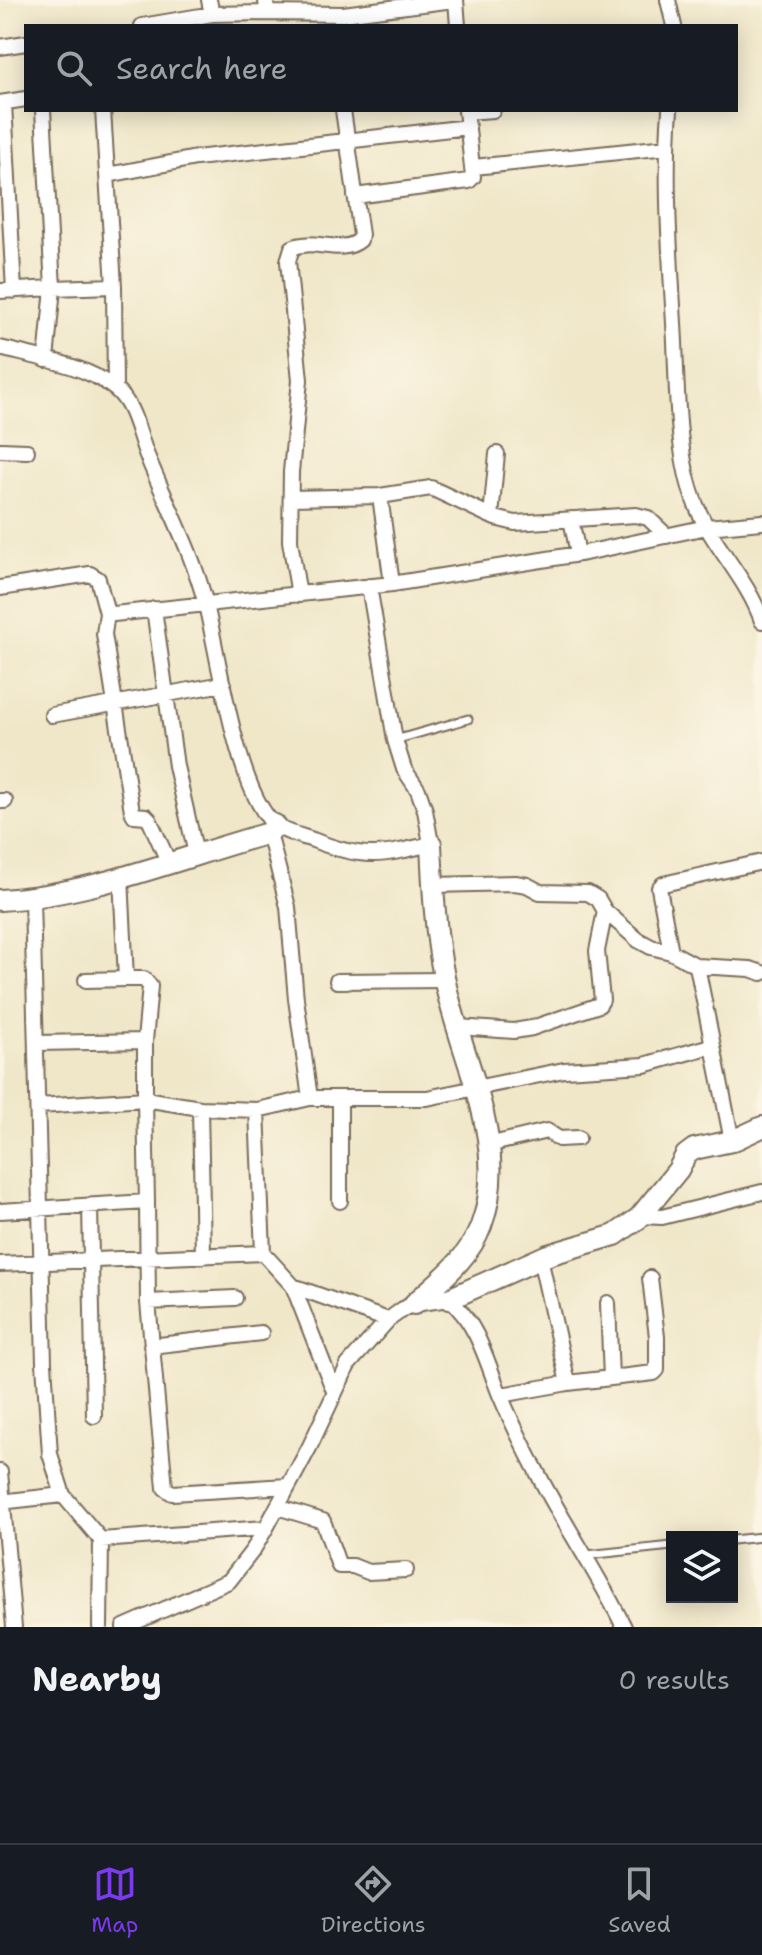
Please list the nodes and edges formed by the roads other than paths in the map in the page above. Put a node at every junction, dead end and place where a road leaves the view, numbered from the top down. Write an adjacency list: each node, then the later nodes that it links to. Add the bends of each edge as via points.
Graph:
1 (455, 0): 5 (street); 7 (street)
2 (668, 0): 8 (street)
3 (210, 7): 4 (street); 6 (street)
4 (266, 7): 5 (street)
5 (308, 20)
6 (149, 24)
7 (458, 24)
8 (674, 24)
9 (24, 43): 10 (street)
10 (0, 47)
11 (24, 99): 12 (street)
12 (2, 103): 25 (street)
13 (43, 112): 24 (street)
14 (103, 112): 21 (street)
15 (343, 112): 18 (street)
16 (670, 112): 19 (street)
17 (467, 116): 18 (street); 20 (street)
18 (346, 139): 21 (street); 22 (street)
19 (667, 147): 20 (street); 37 (street, via 681,431 690,484)
20 (474, 167): 22 (street, via 473,177 463,183)
21 (108, 175): 23 (street)
22 (355, 196): 33 (street, via 360,240 347,247 302,244 292,248 288,261 300,380)
23 (114, 286): 24 (street); 28 (street)
24 (53, 288): 25 (street); 27 (street)
25 (7, 291)
26 (0, 348): 27 (street)
27 (46, 360): 28 (street)
28 (115, 388): 44 (street, via 130,407)
29 (0, 450): 30 (street)
30 (27, 451)
31 (497, 454): 34 (street)
32 (380, 496): 33 (street); 34 (street, via 431,488); 40 (street)
33 (291, 498): 43 (street, via 290,541)
34 (491, 516): 35 (street, via 515,523)
35 (571, 519): 38 (street, via 636,515 648,518); 39 (street)
36 (762, 522): 37 (street)
37 (707, 527): 38 (street); 47 (street, via 746,584)
38 (667, 536): 39 (street)
39 (578, 554): 40 (street)
40 (392, 584): 41 (street)
41 (369, 586): 43 (street); 53 (street)
42 (0, 588): 46 (street, via 90,574 98,579)
43 (299, 595): 44 (street)
44 (206, 604): 45 (street); 48 (street)
45 (154, 609): 46 (street); 49 (street)
46 (107, 613): 50 (street, via 104,634)
47 (762, 621)
48 (223, 684): 49 (street); 54 (street, via 246,775)
49 (166, 695): 50 (street); 56 (street)
50 (115, 705): 51 (street); 58 (street, via 132,811 149,819)
51 (52, 715)
52 (468, 719): 53 (lane)
53 (395, 740): 55 (street, via 425,810)
54 (272, 829): 55 (street, via 364,855); 56 (street); 76 (street, via 288,907)
55 (431, 844): 60 (street)
56 (196, 854): 58 (street)
57 (762, 862): 64 (street, via 663,884 659,888)
58 (169, 863): 59 (street)
59 (121, 877): 61 (street); 67 (street)
60 (433, 885): 63 (street, via 515,883 540,892 588,893); 69 (street)
61 (32, 898): 62 (street); 73 (street)
62 (0, 900)
63 (605, 911): 64 (street, via 638,940); 71 (street, via 597,951 599,1005 514,1031)
64 (671, 952): 65 (street)
65 (697, 966): 66 (street); 74 (street)
66 (762, 973)
67 (126, 979): 68 (street); 72 (street, via 144,979 150,986)
68 (86, 980)
69 (444, 980): 70 (street); 71 (street)
70 (337, 981)
71 (458, 1027): 75 (street)
72 (145, 1041): 73 (street); 78 (street)
73 (37, 1043): 79 (street)
74 (711, 1046): 75 (street, via 644,1065 564,1070); 84 (street)
75 (475, 1089): 77 (street, via 427,1098); 85 (street)
76 (310, 1098): 77 (street); 81 (street)
77 (340, 1098): 87 (street)
78 (145, 1099): 79 (street); 80 (street); 88 (street)
79 (39, 1106): 90 (street)
80 (200, 1108): 81 (street); 94 (street)
81 (257, 1110): 93 (street)
82 (762, 1127): 84 (street)
83 (578, 1138): 85 (street, via 559,1139 547,1131)
84 (732, 1141): 92 (street, via 686,1155)
85 (488, 1145): 106 (street, via 490,1179 481,1228 461,1260)
86 (762, 1192): 92 (street, via 662,1217)
87 (340, 1201)
88 (147, 1202): 89 (street); 96 (street)
89 (90, 1206): 90 (street); 97 (street)
90 (41, 1209): 91 (street); 98 (street)
91 (0, 1211)
92 (641, 1216): 95 (street, via 615,1235)
93 (263, 1253): 94 (street); 101 (street)
94 (203, 1256): 96 (street)
95 (540, 1258): 103 (street); 111 (street)
96 (146, 1259): 97 (street); 104 (street)
97 (91, 1261): 98 (street); 114 (street)
98 (42, 1263): 99 (street); 117 (street, via 50,1454)
99 (0, 1264)
100 (650, 1278): 110 (street, via 657,1370)
101 (293, 1286): 107 (street); 112 (street)
102 (235, 1298): 104 (street)
103 (449, 1299): 106 (street); 113 (street, via 475,1329)
104 (148, 1302): 109 (street)
105 (608, 1303): 110 (street)
106 (414, 1304): 107 (street)
107 (388, 1320): 112 (street, via 348,1365)
108 (261, 1333): 109 (street)
109 (151, 1346): 116 (street, via 165,1488 172,1493)
110 (611, 1378): 111 (street)
111 (568, 1383): 113 (street)
112 (334, 1391): 116 (street)
113 (501, 1395): 125 (street, via 538,1475)
114 (94, 1416)
115 (0, 1472): 118 (street)
116 (288, 1486): 119 (street)
117 (63, 1495): 118 (street); 123 (street)
118 (1, 1502): 127 (street)
119 (277, 1507): 120 (street); 126 (street, via 323,1521 339,1566 368,1572)
120 (266, 1528): 123 (street); 129 (street, via 229,1581)
121 (762, 1537): 122 (lane)
122 (738, 1539)
123 (101, 1540): 128 (street)
124 (666, 1547): 125 (lane)
125 (587, 1555): 130 (street)
126 (406, 1570)
127 (14, 1627)
128 (100, 1627)
129 (124, 1627)
130 (624, 1627)

